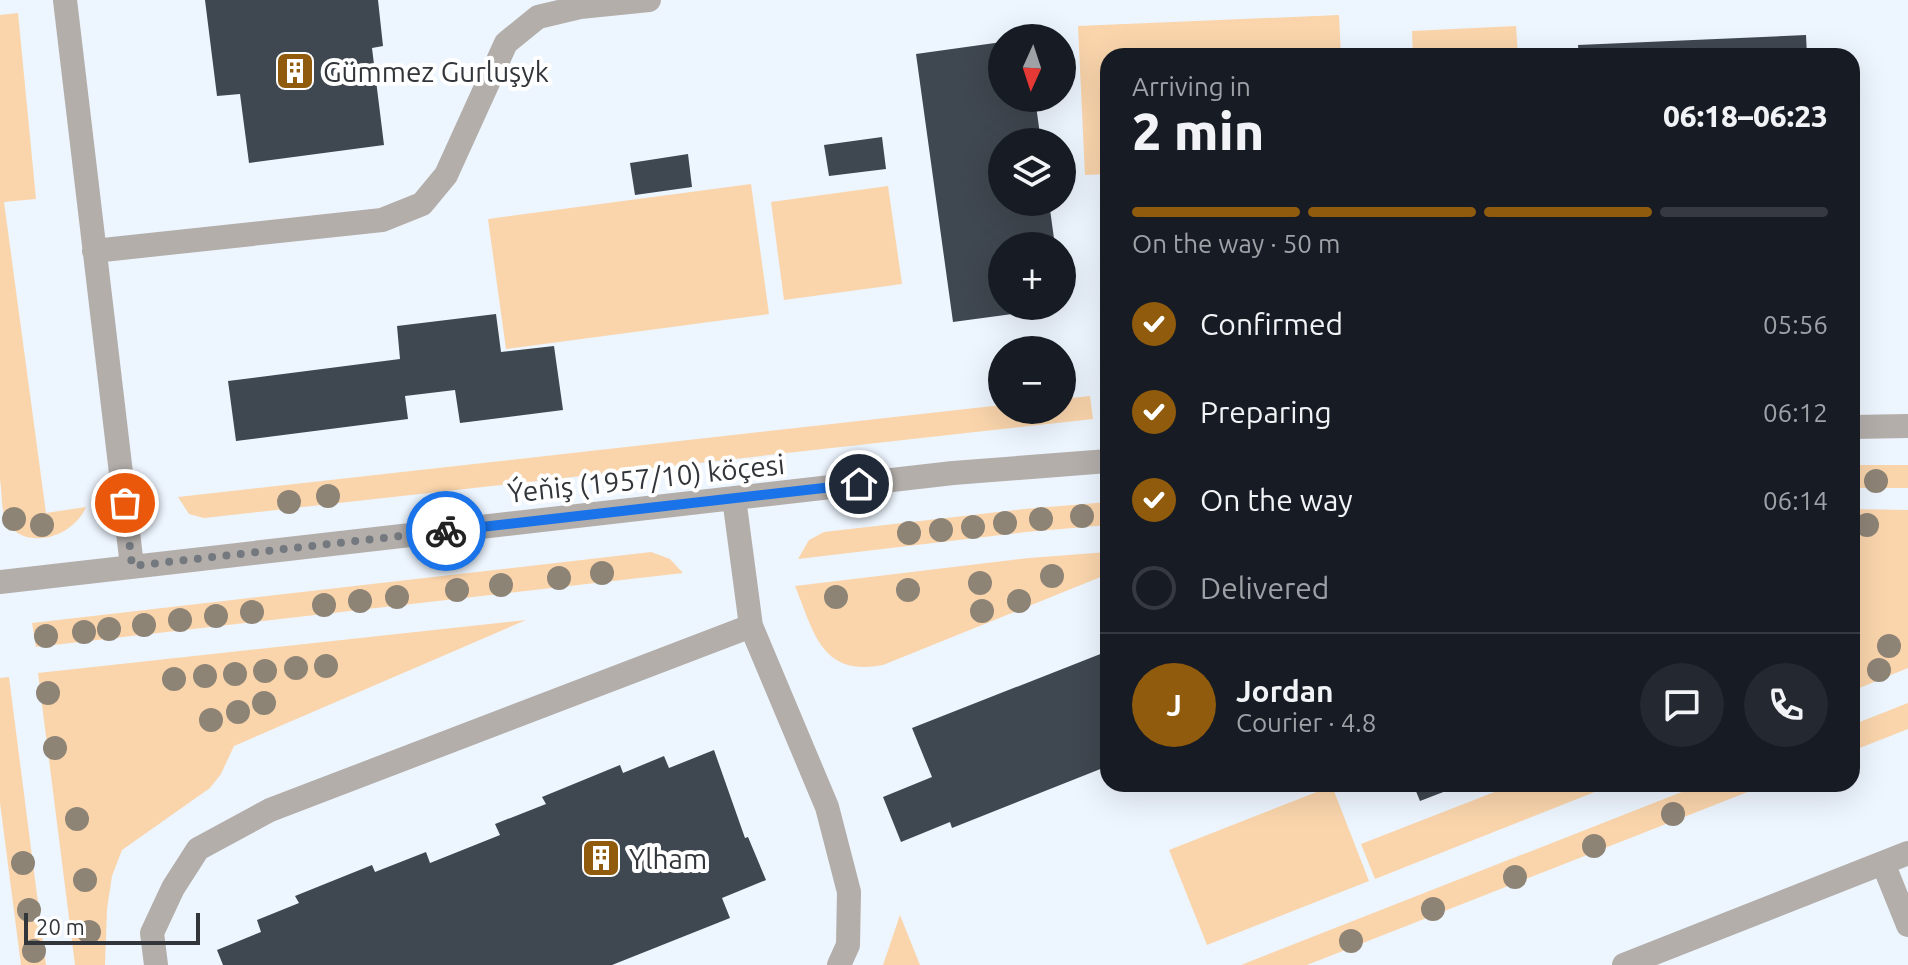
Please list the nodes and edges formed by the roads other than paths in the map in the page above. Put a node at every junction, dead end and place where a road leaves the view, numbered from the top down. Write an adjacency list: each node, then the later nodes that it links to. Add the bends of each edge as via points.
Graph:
1 (65, 0): 3 (street)
2 (649, 0): 3 (street, via 538,17 506,43 446,175 422,204 382,220)
3 (94, 251): 8 (street)
4 (1908, 426): 5 (street)
5 (1860, 427)
6 (1100, 462): 7 (street, Ýeňiş (1957/10) köçesi)
7 (734, 498): 8 (street, Ýeňiş (1957/10) köçesi); 10 (street)
8 (132, 566): 9 (street, Ýeňiş (1957/10) köçesi)
9 (0, 582)
10 (751, 626): 14 (street, via 270,810 198,849 152,933); 15 (street, via 831,821 849,892 848,945)
11 (1908, 853): 12 (street)
12 (1883, 863): 13 (street); 16 (street)
13 (1908, 925)
14 (156, 965)
15 (839, 965)
16 (1624, 965)

